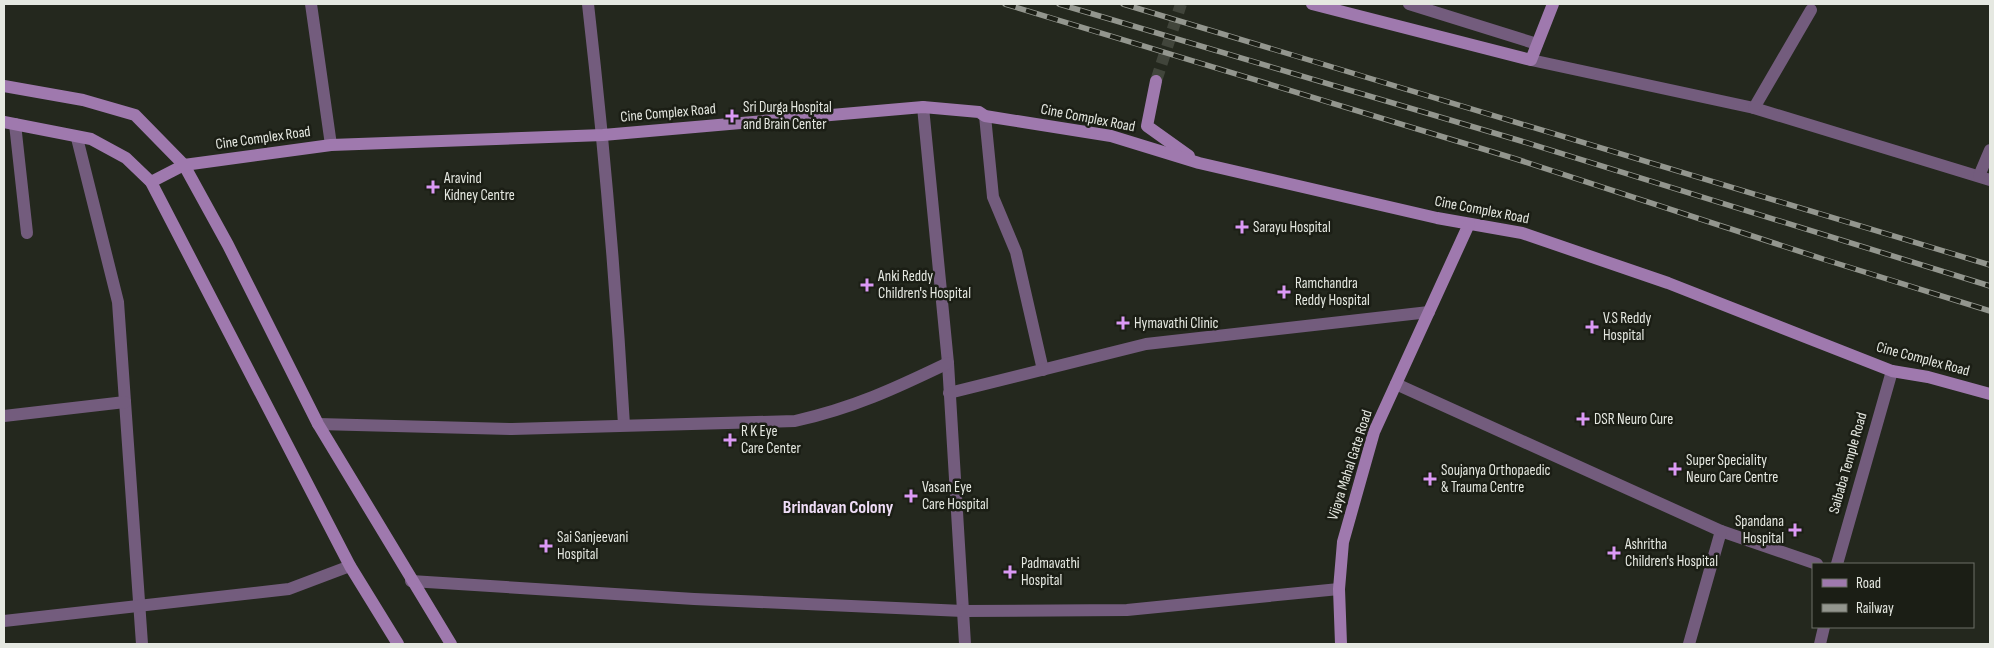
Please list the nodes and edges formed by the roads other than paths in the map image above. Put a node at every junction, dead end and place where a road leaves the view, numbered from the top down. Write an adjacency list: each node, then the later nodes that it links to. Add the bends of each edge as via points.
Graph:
1 (311, 4): 17 (street)
2 (588, 4): 15 (street)
3 (1312, 4): 8 (main road)
4 (1409, 4): 7 (street)
5 (1553, 4): 7 (main road)
6 (1811, 10): 12 (street)
7 (1537, 44): 8 (main road)
8 (1531, 60): 12 (street)
9 (1156, 81): 19 (main road, via 1148,126)
10 (4, 86): 20 (main road, via 83,100 135,116)
11 (923, 107): 13 (main road, Cine Complex Road, via 979,112); 15 (main road, Cine Complex Road); 26 (street)
12 (1754, 108): 21 (street)
13 (985, 116): 19 (main road, Cine Complex Road, via 1111,136); 27 (street, via 993,197 1016,252)
14 (9, 123): 16 (main road); 24 (street)
15 (603, 135): 17 (main road, Cine Complex Road); 35 (street)
16 (77, 138): 22 (main road, via 91,139 126,158); 32 (street, via 118,302)
17 (331, 145): 20 (main road, Cine Complex Road)
18 (1990, 150): 21 (street)
19 (1199, 164): 23 (main road, Cine Complex Road)
20 (184, 165): 22 (main road, Cine Complex Road); 34 (main road)
21 (1984, 178)
22 (151, 182): 39 (main road)
23 (1469, 224): 25 (main road, Vijaya Mahal Gate Road); 28 (main road, Cine Complex Road, via 1522,233 1668,283)
24 (26, 233)
25 (1429, 312): 27 (street, via 1146,344); 29 (main road, Vijaya Mahal Gate Road)
26 (948, 363): 30 (street); 35 (street, via 887,393 836,412 795,421)
27 (1043, 370): 30 (street)
28 (1892, 371): 31 (main road, Cine Complex Road); 38 (street, Saibaba Temple Road)
29 (1396, 384): 36 (street); 41 (main road, Vijaya Mahal Gate Road, via 1374,432 1343,542)
30 (949, 393): 43 (street)
31 (1990, 394)
32 (125, 402): 33 (street); 42 (street)
33 (4, 416)
34 (318, 424): 35 (street, via 512,429); 40 (main road)
35 (624, 426)
36 (1720, 530): 37 (street); 51 (street)
37 (1814, 563)
38 (1837, 563)
39 (350, 566): 42 (street, via 289,589); 47 (main road)
40 (412, 582): 43 (street, via 694,599); 48 (main road)
41 (1339, 589): 43 (street, via 1127,610); 50 (main road, Vijaya Mahal Gate Road)
42 (139, 606): 44 (street); 46 (street)
43 (963, 610): 49 (street)
44 (4, 621)
45 (1824, 628): 52 (street)
46 (142, 644)
47 (398, 644)
48 (451, 644)
49 (964, 644)
50 (1341, 644)
51 (1689, 644)
52 (1820, 644)

